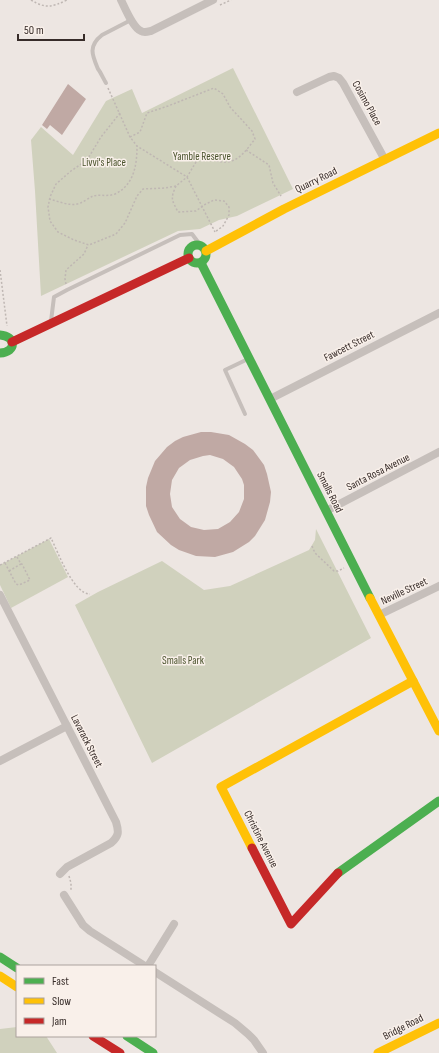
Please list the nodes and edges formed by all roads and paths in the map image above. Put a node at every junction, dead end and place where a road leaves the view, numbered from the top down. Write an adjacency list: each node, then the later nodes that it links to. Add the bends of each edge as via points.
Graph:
1 (31, 0): 2 (path, via 49,7)
2 (67, 0)
3 (121, 0): 5 (street)
4 (213, 0): 5 (street, via 147,32 138,30)
5 (131, 20): 6 (lane, via 102,35 93,46 93,56)
6 (106, 83): 8 (path)
7 (297, 92): 13 (street, Cosimo Place, via 329,76 339,78 352,97)
8 (120, 113): 10 (path); 17 (path, via 87,160 56,184)
9 (439, 133): 13 (main road, Quarry Road)
10 (130, 136): 11 (path); 12 (path, via 140,132 147,112 214,88 223,94 230,107 252,131 255,139)
11 (137, 146): 14 (path); 17 (path, via 135,170 130,180 115,194 94,196 77,204)
12 (246, 150): 14 (path, via 239,158 226,162 203,157 196,162); 16 (path, via 269,165 273,184)
13 (385, 160): 20 (main road, Quarry Road)
14 (187, 177): 15 (path); 18 (path)
15 (176, 186): 18 (path, via 172,197 178,212 196,211); 19 (path, via 144,189 137,196 125,223 116,234)
16 (281, 196)
17 (49, 199): 19 (path, via 50,221 58,232)
18 (202, 207): 18 (path, via 214,200 224,201 229,207 229,215 223,226 215,232)
19 (89, 245): 24 (path, via 84,254 66,270)
20 (203, 248): 21 (main road, via 195,245 192,247 188,252); 22 (main road, via 206,257); 24 (lane, via 192,234 180,235)
21 (188, 258): 22 (main road, via 192,262); 26 (main road)
22 (201, 263): 30 (main road, Smalls Road)
23 (0, 270): 27 (path)
24 (67, 290): 26 (lane, via 54,297)
25 (439, 313): 31 (street, Fawcett Street)
26 (51, 324): 28 (main road)
27 (2, 333): 28 (main road)
28 (12, 342): 29 (main road, via 10,350 4,354)
29 (0, 353)
30 (250, 358): 31 (main road, Smalls Road); 32 (lane, via 225,370)
31 (270, 399): 34 (main road, Smalls Road)
32 (245, 414)
33 (439, 452): 34 (street, Santa Rosa Avenue)
34 (326, 510): 39 (main road, Smalls Road)
35 (312, 546): 39 (path, via 315,553 334,571)
36 (17, 557): 37 (path); 38 (path); 43 (path, via 51,538 72,581 85,594)
37 (5, 563): 40 (path); 41 (path)
38 (21, 564): 41 (path); 41 (path, via 30,580 17,585)
39 (353, 564): 45 (main road, Smalls Road)
40 (0, 565)
41 (9, 571)
42 (439, 586): 45 (street, Neville Street)
43 (90, 594)
44 (0, 595): 47 (street, Lavarack Street)
45 (379, 615): 46 (main road, Smalls Road)
46 (413, 681): 48 (main road, Smalls Road); 50 (main road, Christine Avenue, via 221,787 291,924 340,871)
47 (67, 726): 49 (street); 51 (street, Lavarack Street, via 116,822 118,834 111,843)
48 (439, 731)
49 (0, 761)
50 (439, 801)
51 (67, 867): 52 (street, Lavarack Street); 54 (path, via 71,883)
52 (60, 874)
53 (64, 895): 54 (street)
54 (69, 903): 57 (street, via 90,931)
55 (174, 924): 58 (street)
56 (0, 957): 59 (main road)
57 (145, 965)
58 (148, 965)
59 (16, 967)
60 (156, 973): 68 (street, via 235,1023)
61 (0, 976): 62 (main road)
62 (16, 986)
63 (439, 1023): 69 (main road, Bridge Road)
64 (95, 1037): 66 (main road)
65 (128, 1037): 67 (main road)
66 (120, 1053)
67 (153, 1053)
68 (263, 1053)
69 (378, 1053)

